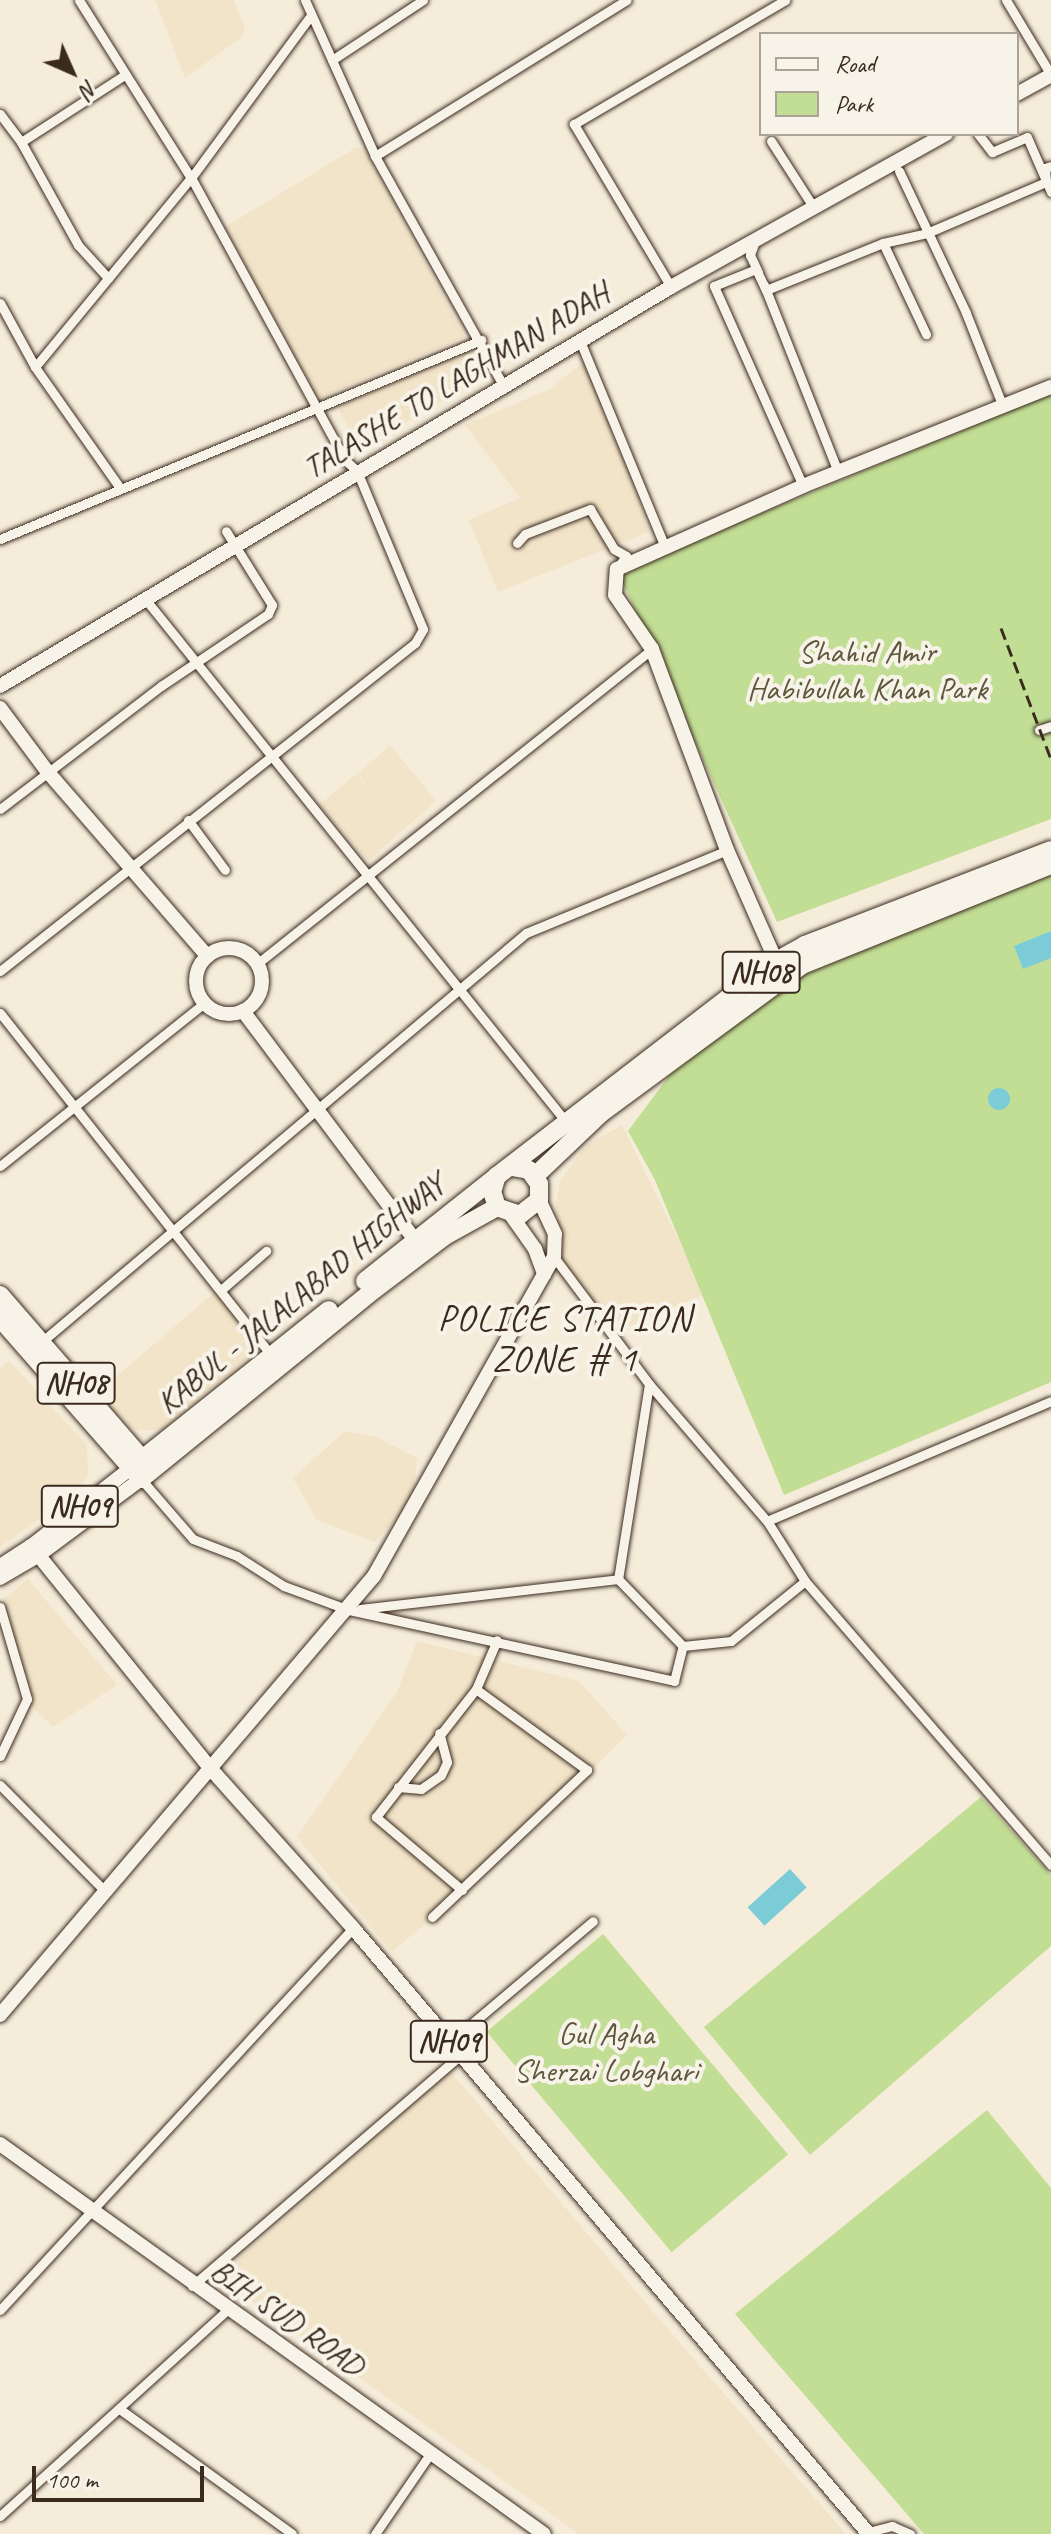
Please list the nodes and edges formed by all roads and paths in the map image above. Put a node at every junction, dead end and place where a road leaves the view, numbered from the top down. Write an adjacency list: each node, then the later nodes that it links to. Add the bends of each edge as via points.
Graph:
1 (79, 0): 10 (street)
2 (305, 0): 7 (street)
3 (423, 0): 8 (street)
4 (627, 0): 17 (street)
5 (785, 0): 27 (street, via 574,124)
6 (1006, 0): 9 (street)
7 (309, 18): 8 (street); 20 (street)
8 (332, 60): 17 (street)
9 (1051, 75): 11 (main road)
10 (123, 76): 16 (street); 20 (street)
11 (1019, 93)
12 (0, 114): 16 (street)
13 (942, 136): 22 (main road, TALASHE TO LAGHMAN ADAH)
14 (980, 136): 21 (street, via 992,152 1027,137)
15 (771, 141): 22 (street)
16 (21, 142): 26 (street, via 78,245)
17 (375, 156): 31 (street)
18 (1051, 166): 21 (street, via 1045,168)
19 (899, 171): 23 (street)
20 (191, 178): 26 (street); 36 (street)
21 (1048, 187): 23 (street)
22 (814, 208): 24 (main road, TALASHE TO LAGHMAN ADAH)
23 (927, 233): 25 (street); 37 (street)
24 (756, 240): 27 (main road, TALASHE TO LAGHMAN ADAH); 28 (street, via 750,255)
25 (883, 243): 28 (street); 30 (street)
26 (108, 278): 33 (street)
27 (671, 287): 32 (main road, TALASHE TO LAGHMAN ADAH)
28 (766, 290): 39 (street); 40 (street, via 756,269 714,286)
29 (2, 310): 33 (street)
30 (926, 334)
31 (481, 340): 34 (street); 36 (street)
32 (580, 341): 34 (main road, TALASHE TO LAGHMAN ADAH); 45 (street)
33 (35, 367): 41 (street)
34 (504, 387): 38 (main road, TALASHE TO LAGHMAN ADAH)
35 (1051, 387): 37 (main road)
36 (320, 407): 38 (street, via 345,460); 41 (street)
37 (1003, 407): 39 (main road)
38 (357, 471): 46 (main road, TALASHE TO LAGHMAN ADAH); 55 (street, via 423,629 415,643)
39 (838, 472): 40 (main road)
40 (803, 486): 45 (main road)
41 (120, 488): 43 (street)
42 (226, 531): 46 (street)
43 (0, 539)
44 (517, 543): 47 (street, via 525,534 590,509 614,549 626,556)
45 (664, 545): 47 (main road)
46 (238, 546): 48 (main road, TALASHE TO LAGHMAN ADAH); 50 (street, via 272,605 268,614)
47 (617, 569): 49 (main road, via 615,595)
48 (146, 600): 50 (street); 51 (main road, TALASHE TO LAGHMAN ADAH)
49 (652, 649): 59 (main road); 64 (street)
50 (197, 663): 55 (street); 56 (street)
51 (0, 686)
52 (0, 708): 56 (main road)
53 (1051, 726): 54 (street)
54 (1039, 730)
55 (269, 757): 58 (street); 64 (street)
56 (47, 771): 57 (street); 62 (main road)
57 (0, 809)
58 (188, 820): 62 (street); 63 (street)
59 (727, 850): 66 (main road); 69 (street, via 526,933)
60 (1051, 850): 66 (highway, KABUL - JALALABAD HIGHWAY / NH08)
61 (1051, 865): 78 (highway, NH08, via 802,965 600,1114)
62 (129, 866): 65 (main road); 68 (street)
63 (225, 870)
64 (365, 876): 67 (street); 69 (street)
65 (207, 956): 67 (main road, via 239,949); 70 (main road, via 196,979)
66 (776, 961): 75 (highway, KABUL - JALALABAD HIGHWAY / NH08)
67 (258, 963): 71 (main road, via 262,987)
68 (0, 971)
69 (459, 993): 74 (street); 75 (street)
70 (204, 1003): 71 (main road, via 222,1013); 73 (street)
71 (243, 1011): 74 (main road)
72 (0, 1013): 73 (street)
73 (74, 1105): 76 (street); 81 (street)
74 (316, 1108): 81 (street); 82 (main road)
75 (567, 1123): 77 (highway, KABUL - JALALABAD HIGHWAY / NH08)
76 (0, 1166)
77 (505, 1172): 78 (highway); 80 (highway, via 492,1192); 82 (highway, KABUL - JALALABAD HIGHWAY / NH08)
78 (535, 1176): 79 (highway)
79 (539, 1200): 80 (highway, via 528,1213); 84 (main road, via 555,1234)
80 (504, 1211): 85 (main road, via 535,1249); 93 (highway, KABUL - JALALABAD HIGHWAY, via 445,1236)
81 (172, 1229): 86 (street); 89 (street)
82 (416, 1241): 90 (highway, KABUL - JALALABAD HIGHWAY / NH08)
83 (266, 1251): 86 (street)
84 (554, 1257): 85 (main road); 91 (street)
85 (544, 1274): 101 (main road, via 374,1576)
86 (221, 1290): 90 (street)
87 (0, 1295): 89 (highway, KABUL - JALALABAD HIGHWAY / NH08)
88 (0, 1318): 89 (highway, KABUL - JALALABAD HIGHWAY / NH08)
89 (36, 1347): 93 (highway, KABUL - JALALABAD HIGHWAY / NH08)
90 (272, 1356): 93 (highway, KABUL - JALALABAD HIGHWAY / NH08)
91 (649, 1384): 94 (street); 98 (street)
92 (1051, 1401): 94 (street)
93 (141, 1469): 95 (main road, NH09); 101 (street, via 193,1539 237,1556 284,1586)
94 (767, 1521): 99 (street)
95 (35, 1550): 96 (main road); 97 (main road); 107 (main road, NH09)
96 (0, 1566)
97 (0, 1578)
98 (618, 1579): 101 (street); 103 (street)
99 (805, 1581): 103 (street, via 731,1641); 110 (street)
100 (0, 1607): 106 (street, via 27,1699)
101 (349, 1610): 102 (street); 107 (main road)
102 (497, 1640): 103 (street, via 674,1681); 104 (street)
103 (683, 1646)
104 (476, 1689): 105 (street); 111 (street, via 587,1770)
105 (439, 1733): 109 (street); 109 (street, via 447,1762 441,1775 421,1789)
106 (0, 1756)
107 (210, 1768): 112 (main road); 115 (main road, NH09)
108 (0, 1785): 112 (street)
109 (398, 1787): 111 (street, via 376,1817)
110 (1051, 1865)
111 (462, 1890): 113 (street)
112 (105, 1891): 116 (main road)
113 (432, 1917)
114 (593, 1921): 117 (street)
115 (353, 1928): 117 (main road, NH09); 120 (street)
116 (0, 2015)
117 (450, 2042): 118 (main road, NH09)
118 (461, 2055): 121 (street); 128 (main road, NH09)
119 (0, 2144): 120 (main road, BIH SUD ROAD)
120 (90, 2211): 121 (main road, BIH SUD ROAD); 122 (street)
121 (192, 2286): 123 (main road, BIH SUD ROAD)
122 (1, 2307)
123 (227, 2310): 124 (street); 125 (main road, BIH SUD ROAD)
124 (121, 2410): 126 (street); 129 (street)
125 (430, 2454): 127 (main road, BIH SUD ROAD); 130 (street)
126 (0, 2516)
127 (538, 2532)
128 (869, 2533): 131 (street, via 892,2526)
129 (292, 2534)
130 (375, 2534)
131 (910, 2534)

